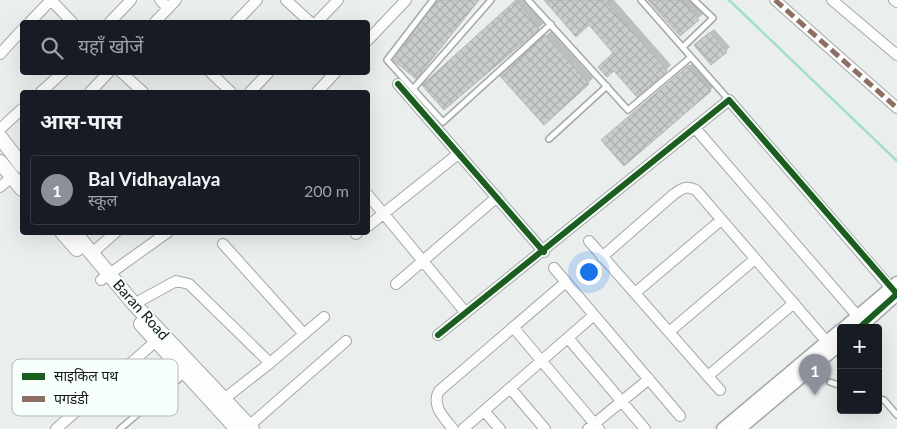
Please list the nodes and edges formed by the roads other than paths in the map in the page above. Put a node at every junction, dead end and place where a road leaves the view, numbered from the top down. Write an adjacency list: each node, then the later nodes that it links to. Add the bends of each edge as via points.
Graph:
1 (51, 0): 17 (street); 18 (street)
2 (131, 0): 19 (street)
3 (160, 0): 16 (street)
4 (176, 0): 16 (street)
5 (257, 0): 21 (street)
6 (286, 0): 22 (street)
7 (406, 0): 26 (street)
8 (433, 0): 39 (lane, via 387,60)
9 (492, 0): 39 (lane)
10 (528, 0): 24 (lane)
11 (641, 0): 27 (lane)
12 (694, 0): 27 (lane, via 713,18)
13 (775, 0): 47 (street)
14 (832, 0): 29 (street)
15 (333, 2): 23 (street)
16 (168, 8): 20 (street)
17 (32, 20)
18 (70, 20)
19 (112, 20)
20 (159, 20)
21 (238, 20)
22 (308, 20)
23 (319, 20)
24 (551, 24): 38 (lane); 39 (lane, via 443,122)
25 (20, 32): 28 (street)
26 (370, 38)
27 (683, 47): 30 (lane)
28 (0, 54)
29 (897, 55)
30 (691, 57): 38 (lane, via 628,110); 46 (lane)
31 (60, 75): 40 (street)
32 (106, 75): 41 (street)
33 (125, 75): 42 (street)
34 (213, 75): 43 (street)
35 (266, 75): 44 (street)
36 (333, 75): 45 (street)
37 (398, 84): 53 (street)
38 (607, 86): 52 (lane)
39 (413, 89)
40 (43, 90)
41 (92, 90)
42 (142, 90)
43 (229, 90)
44 (252, 90)
45 (319, 90)
46 (729, 100): 49 (street); 79 (street)
47 (897, 108)
48 (20, 111): 50 (street)
49 (695, 128): 70 (street); 86 (street)
50 (0, 130)
51 (0, 137): 54 (main road)
52 (549, 139)
53 (458, 154): 59 (street); 61 (street)
54 (20, 161)
55 (0, 162): 56 (main road)
56 (12, 177): 57 (street); 58 (main road)
57 (0, 187)
58 (20, 187)
59 (497, 197): 70 (street); 74 (street)
60 (370, 198): 61 (street)
61 (383, 214): 63 (street); 74 (street)
62 (721, 220): 72 (street, via 696,190 682,188); 73 (street); 80 (street)
63 (370, 224)
64 (65, 235): 76 (main road, Baran Road)
65 (76, 235): 71 (main road, Baran Road)
66 (113, 235): 71 (street)
67 (164, 235): 76 (street)
68 (589, 241): 72 (street)
69 (224, 244): 89 (street)
70 (544, 252): 83 (street)
71 (91, 254): 76 (main road, Baran Road)
72 (602, 257): 80 (street)
73 (756, 259): 81 (street); 88 (street)
74 (423, 261): 78 (street); 83 (street)
75 (554, 268): 77 (street)
76 (105, 277): 82 (main road, Baran Road); 93 (main road, Baran Road)
77 (566, 282): 84 (street); 87 (street)
78 (396, 284)
79 (895, 288): 86 (street)
80 (634, 293): 88 (street)
81 (794, 303): 95 (street); 103 (street)
82 (134, 304): 100 (street, via 176,281 189,284); 110 (main road, Baran Road)
83 (466, 313): 91 (street)
84 (594, 315): 92 (street); 104 (street)
85 (324, 317): 89 (street)
86 (860, 322)
87 (513, 327): 99 (street); 122 (street, via 439,390 435,397 437,405)
88 (669, 332): 103 (street)
89 (304, 334): 100 (street)
90 (837, 334): 95 (street)
91 (438, 335)
92 (568, 338): 99 (street); 112 (street)
93 (156, 341): 97 (street); 98 (main road, Baran Road)
94 (346, 341): 119 (street)
95 (828, 342): 127 (street)
96 (837, 347): 128 (street)
97 (136, 359)
98 (173, 359)
99 (542, 361): 108 (street); 118 (street)
100 (270, 363): 110 (street)
101 (178, 364): 102 (main road, Baran Road)
102 (186, 373): 105 (lane); 119 (main road, Baran Road)
103 (708, 376): 109 (street)
104 (649, 379): 112 (street); 117 (street)
105 (178, 380)
106 (830, 382): 107 (lane)
107 (837, 385)
108 (510, 388): 113 (street); 125 (street)
109 (720, 390)
110 (224, 399): 119 (main road, Baran Road)
111 (882, 399): 114 (lane)
112 (622, 402): 118 (street); 126 (street)
113 (484, 411): 123 (street); 124 (street)
114 (897, 415)
115 (71, 416): 120 (street)
116 (135, 416): 121 (lane)
117 (680, 416)
118 (594, 427)
119 (246, 428)
120 (56, 429)
121 (120, 429)
122 (453, 429)
123 (463, 429)
124 (500, 429)
125 (545, 429)
126 (645, 429)
127 (722, 429)
128 (739, 429)

